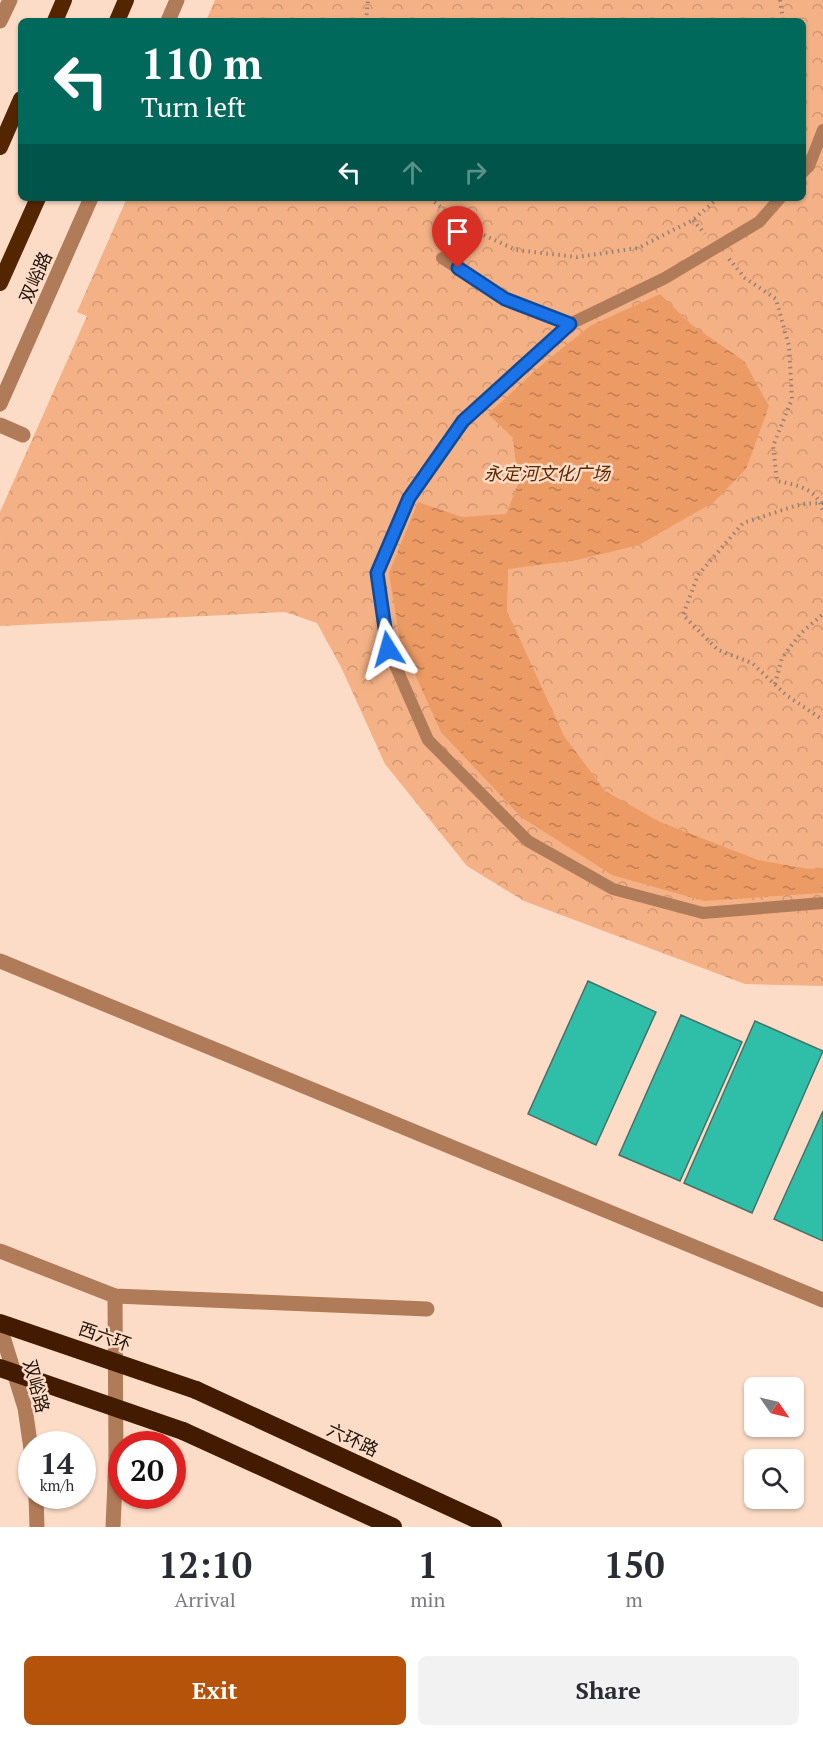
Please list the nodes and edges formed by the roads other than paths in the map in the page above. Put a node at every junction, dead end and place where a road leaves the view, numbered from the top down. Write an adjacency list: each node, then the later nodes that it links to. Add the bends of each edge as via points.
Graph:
1 (10, 0): 8 (street)
2 (64, 0): 5 (highway)
3 (126, 0): 6 (highway)
4 (177, 0): 7 (street)
5 (56, 18)
6 (118, 18)
7 (169, 18)
8 (0, 21)
9 (18, 106): 11 (highway)
10 (823, 130): 12 (lane)
11 (0, 147)
12 (806, 169)
13 (37, 201): 17 (highway, 双峪路)
14 (90, 201): 19 (street, 双峪路)
15 (777, 201): 18 (lane, via 759,222 665,278)
16 (442, 258): 18 (lane, via 505,299)
17 (0, 283)
18 (570, 324): 22 (lane, via 463,421 409,498 377,573 388,649 405,690 428,740 528,841 613,889 703,913)
19 (0, 404)
20 (0, 425): 21 (street)
21 (23, 435)
22 (823, 903)
23 (0, 962): 26 (street)
24 (0, 1251): 25 (street)
25 (115, 1296): 27 (street); 34 (street)
26 (823, 1300)
27 (427, 1309)
28 (0, 1325): 30 (highway, 西六环, bridge); 31 (street, 双峪路, via 26,1408)
29 (0, 1368): 35 (highway, bridge, via 183,1431)
30 (196, 1390): 36 (highway, 六环路)
31 (29, 1431)
32 (36, 1509): 33 (street)
33 (37, 1527)
34 (113, 1527)
35 (393, 1527)
36 (493, 1527)

